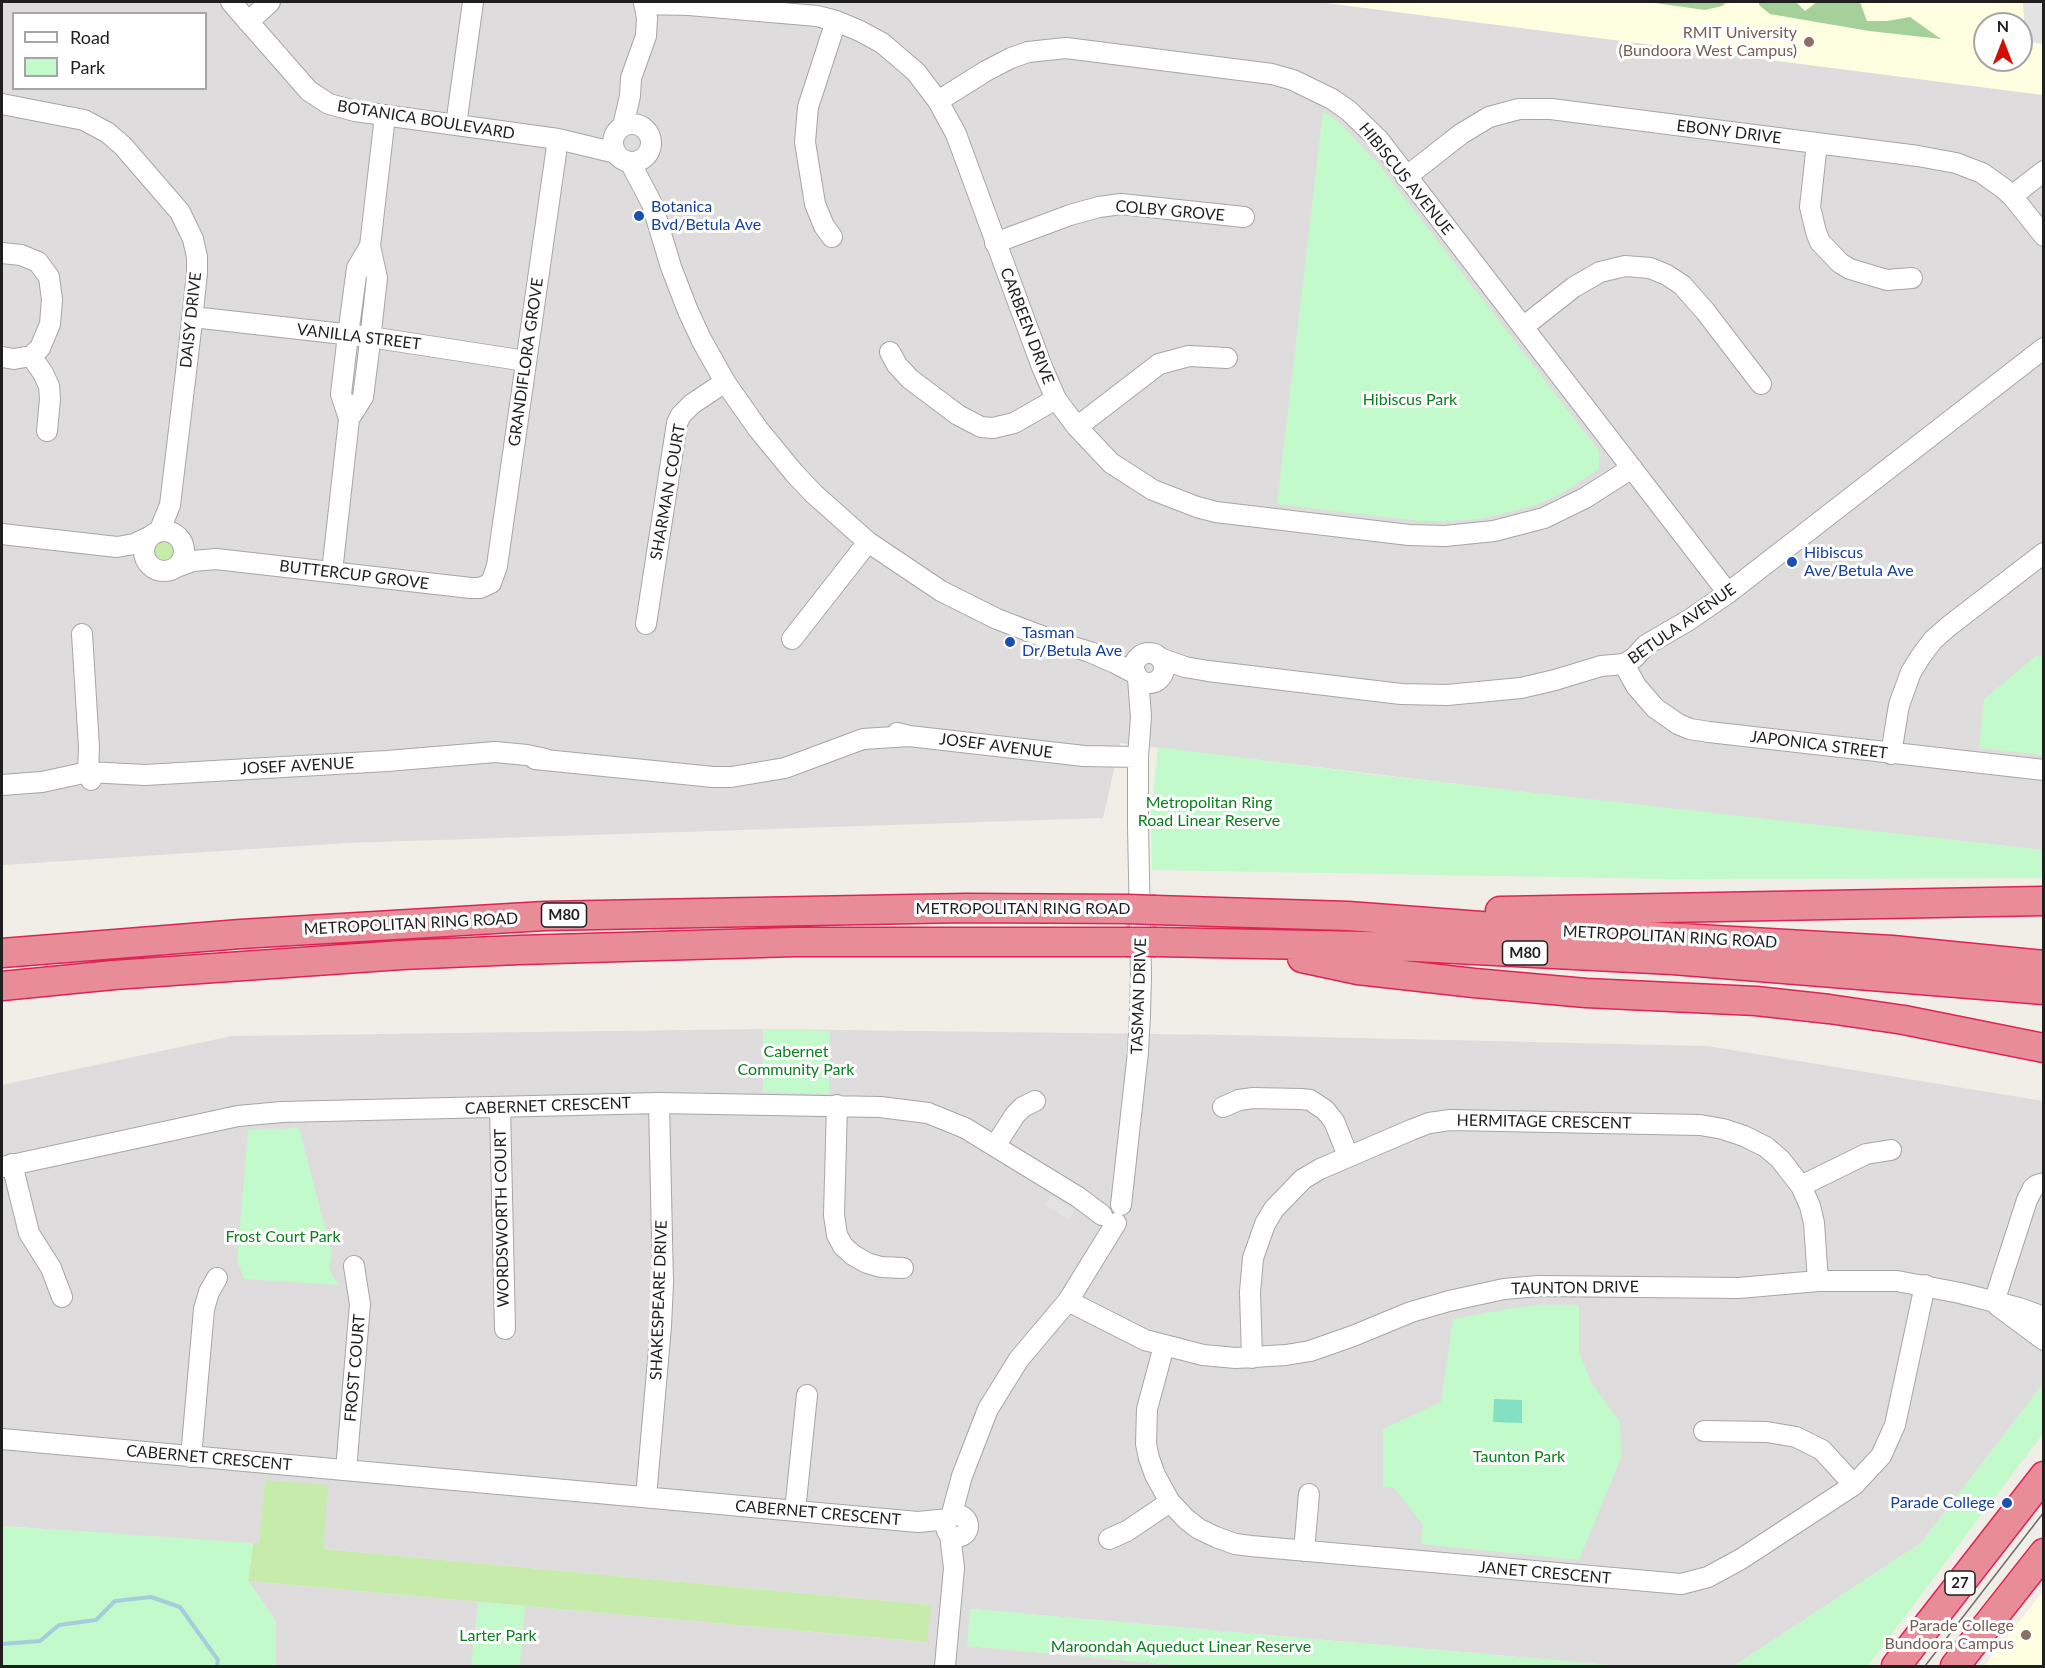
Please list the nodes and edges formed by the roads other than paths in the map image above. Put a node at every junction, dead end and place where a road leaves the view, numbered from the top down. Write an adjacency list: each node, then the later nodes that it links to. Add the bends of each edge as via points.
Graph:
1 (231, 2): 6 (street, BOTANICA BOULEVARD)
2 (270, 2): 6 (street)
3 (473, 2): 10 (street)
4 (644, 3): 5 (street, CARBEEN DRIVE, via 800,14); 12 (street, via 646,36 631,78)
5 (836, 21): 7 (street, CARBEEN DRIVE, via 882,43 901,57); 21 (street, via 808,107 805,142 815,204)
6 (248, 22): 9 (street, BOTANICA BOULEVARD, via 318,99 340,108)
7 (938, 101): 16 (street, HIBISCUS AVENUE, via 1011,58 1045,50 1088,50 1244,70 1293,80 1332,99 1379,140); 22 (street, CARBEEN DRIVE, via 956,134)
8 (2, 104): 26 (street, DAISY DRIVE, via 84,120 123,146 170,200 193,238 197,257)
9 (385, 116): 10 (street, BOTANICA BOULEVARD); 23 (street)
10 (456, 125): 11 (street, BOTANICA BOULEVARD)
11 (558, 139): 12 (street, BOTANICA BOULEVARD); 35 (street, GRANDIFLORA GROVE)
12 (625, 141): 14 (street, via 641,160); 14 (street, BETULA AVENUE, via 650,137); 18 (street, BETULA AVENUE)
13 (1817, 143): 16 (street, EBONY DRIVE, via 1551,109 1519,109 1476,124); 17 (street, EBONY DRIVE, via 1956,163 1982,173); 25 (street, via 1810,207 1820,242 1850,269 1887,280)
14 (649, 152): 18 (street, BETULA AVENUE)
15 (2043, 171): 17 (street)
16 (1406, 177): 27 (street, HIBISCUS AVENUE)
17 (2012, 196): 20 (street, EBONY DRIVE)
18 (652, 204): 36 (street, BETULA AVENUE, via 688,311)
19 (1244, 217): 22 (street, COLBY GROVE, via 1120,204 1070,215)
20 (2043, 236)
21 (832, 237)
22 (995, 243): 38 (street, CARBEEN DRIVE)
23 (370, 246): 28 (street, via 357,268); 29 (street, via 377,278)
24 (2, 253): 32 (street, via 30,258 49,277 50,324 40,348)
25 (1912, 278)
26 (193, 317): 28 (street, VANILLA STREET); 44 (street, DAISY DRIVE)
27 (1523, 327): 37 (street, via 1600,272 1625,266 1650,268 1668,275 1687,290); 42 (street, HIBISCUS AVENUE)
28 (348, 335): 29 (street, VANILLA STREET); 39 (street, via 342,394)
29 (370, 337): 35 (street, VANILLA STREET); 39 (street, via 363,397)
30 (2043, 348): 53 (street, BETULA AVENUE)
31 (890, 352): 38 (street, via 910,379 981,427 1014,423)
32 (31, 356): 33 (street); 41 (street, via 49,386)
33 (2, 357)
34 (1227, 358): 40 (street, via 1189,356 1159,364)
35 (526, 361): 52 (street, GRANDIFLORA GROVE, via 497,566)
36 (725, 382): 45 (street, BETULA AVENUE, via 795,474); 54 (street, SHARMAN COURT, via 692,404 677,423)
37 (1761, 384)
38 (1056, 399): 40 (street, CARBEEN DRIVE)
39 (350, 419): 51 (street)
40 (1077, 427): 42 (street, CARBEEN DRIVE, via 1111,463 1136,480 1197,507 1428,536 1494,531 1544,518)
41 (47, 431)
42 (1632, 468): 53 (street, HIBISCUS AVENUE)
43 (2, 534): 46 (street)
44 (166, 536): 46 (street); 48 (street, BUTTERCUP GROVE); 49 (street, via 144,550); 50 (street, via 184,546 184,557)
45 (868, 542): 56 (street); 57 (street, BETULA AVENUE, via 966,604 1027,632)
46 (117, 547): 49 (street)
47 (2043, 553): 62 (street, via 1933,640 1911,672 1899,705)
48 (216, 559): 50 (street, BUTTERCUP GROVE); 51 (street, BUTTERCUP GROVE)
49 (148, 563): 50 (street, via 165,572)
50 (177, 567)
51 (332, 572): 52 (street, BUTTERCUP GROVE, via 471,588)
52 (491, 583)
53 (1728, 593): 59 (street, BETULA AVENUE, via 1646,645)
54 (646, 624)
55 (82, 634): 65 (street)
56 (792, 639)
57 (1090, 652): 58 (street, BETULA AVENUE, via 1120,657); 61 (street, BETULA AVENUE)
58 (1151, 656): 60 (street, BETULA AVENUE); 61 (street, TASMAN DRIVE, via 1136,661); 61 (street, via 1164,670)
59 (1624, 664): 60 (street, BETULA AVENUE, via 1601,666 1521,688 1447,695 1401,694); 62 (street, JAPONICA STREET, via 1655,708 1690,729)
60 (1208, 671): 61 (street, BETULA AVENUE)
61 (1147, 678): 63 (street, TASMAN DRIVE)
62 (1891, 754): 64 (street, JAPONICA STREET)
63 (1138, 762): 65 (street, JOSEF AVENUE, via 1117,765 1084,756 909,736 863,739 785,768 731,777 546,759 448,756 118,781); 86 (street, TASMAN DRIVE, via 1138,1052 1125,1166)
64 (2043, 770)
65 (91, 775): 66 (street, JOSEF AVENUE, via 74,783)
66 (2, 785)
67 (2043, 901): 68 (highway)
68 (1348, 916): 70 (highway, METROPOLITAN RING ROAD / M80, bridge, via 966,908 545,915); 71 (highway, METROPOLITAN RING ROAD / M80, via 1892,950)
69 (1233, 944): 72 (highway, METROPOLITAN RING ROAD / M80, bridge, via 795,942 507,950 125,974); 73 (highway, METROPOLITAN RING ROAD / M80, via 1416,947 1673,960); 74 (highway, via 1358,970 1474,983 1829,1008)
70 (2, 953)
71 (2043, 965)
72 (2, 986)
73 (2043, 990)
74 (2043, 1048)
75 (1035, 1101): 80 (street, via 1015,1115)
76 (659, 1103): 77 (street, CABERNET CRESCENT); 78 (street, CABERNET CRESCENT); 108 (street, SHAKESPEARE DRIVE, via 663,1283)
77 (837, 1105): 80 (street, CABERNET CRESCENT, via 906,1108 928,1113); 88 (street, via 837,1235 843,1246 867,1263)
78 (500, 1107): 83 (street, CABERNET CRESCENT, via 238,1116); 96 (street, WORDSWORTH COURT)
79 (1222, 1107): 82 (street, via 1253,1098 1310,1100 1334,1121)
80 (995, 1146): 86 (street, CABERNET CRESCENT, via 1078,1197)
81 (1891, 1150): 85 (street, via 1866,1154)
82 (1348, 1156): 85 (street, HERMITAGE CRESCENT, via 1411,1130 1450,1120 1700,1125 1734,1132 1766,1147); 99 (street, HERMITAGE CRESCENT, via 1303,1179 1265,1224 1251,1271)
83 (7, 1166): 92 (street, via 29,1233 51,1268)
84 (2043, 1184): 94 (street, via 2033,1188 2027,1200)
85 (1801, 1186): 90 (street, HERMITAGE CRESCENT, via 1814,1223)
86 (1110, 1211): 93 (street, TASMAN DRIVE, via 1099,1248)
87 (354, 1266): 104 (street, FROST COURT, via 360,1304)
88 (903, 1268)
89 (216, 1278): 103 (street, via 204,1309)
90 (1818, 1281): 91 (street, TAUNTON DRIVE); 99 (street, TAUNTON DRIVE, via 1739,1288 1572,1285 1504,1289 1411,1312 1310,1351)
91 (1925, 1285): 94 (street, TAUNTON DRIVE); 106 (street, JANET CRESCENT, via 1896,1425 1881,1456)
92 (62, 1297)
93 (1068, 1301): 98 (street, TAUNTON DRIVE); 111 (street, TASMAN DRIVE, via 1019,1359 988,1409 968,1462)
94 (1994, 1302): 95 (street, TAUNTON DRIVE); 97 (street, TAUNTON DRIVE)
95 (2043, 1317)
96 (505, 1329)
97 (2043, 1340)
98 (1164, 1347): 99 (street, TAUNTON DRIVE); 109 (street, JANET CRESCENT, via 1147,1409 1146,1444 1155,1475)
99 (1252, 1358)
100 (807, 1395): 110 (street)
101 (1704, 1431): 106 (street, via 1767,1432 1796,1437 1822,1450)
102 (2, 1439): 103 (street, CABERNET CRESCENT)
103 (192, 1457): 104 (street, CABERNET CRESCENT)
104 (346, 1470): 108 (street, CABERNET CRESCENT)
105 (2043, 1476): 116 (highway, 27)
106 (1854, 1485): 113 (street, JANET CRESCENT, via 1721,1571 1681,1584)
107 (1309, 1494): 113 (street)
108 (646, 1497): 110 (street, CABERNET CRESCENT)
109 (1170, 1502): 112 (street, via 1127,1532); 113 (street, JANET CRESCENT, via 1193,1524 1235,1544)
110 (795, 1511): 111 (street, CABERNET CRESCENT)
111 (954, 1526): 115 (street, TASMAN DRIVE)
112 (1109, 1539)
113 (1304, 1551)
114 (2043, 1553): 117 (highway)
115 (945, 1666)
116 (1896, 1666)
117 (1955, 1666)

